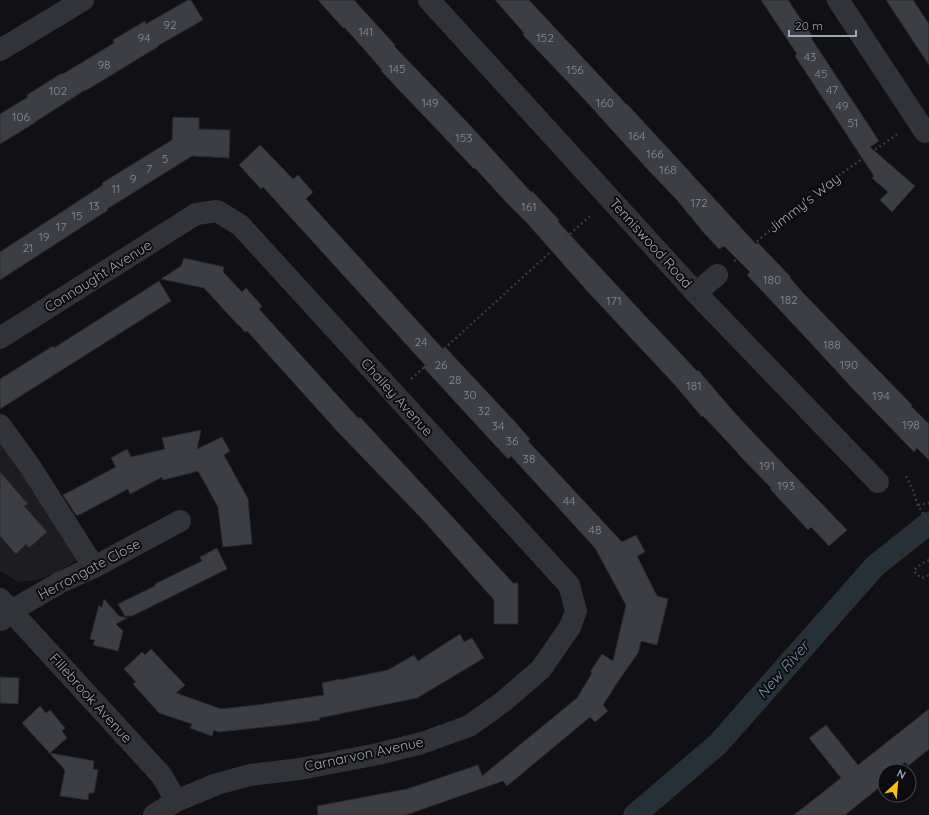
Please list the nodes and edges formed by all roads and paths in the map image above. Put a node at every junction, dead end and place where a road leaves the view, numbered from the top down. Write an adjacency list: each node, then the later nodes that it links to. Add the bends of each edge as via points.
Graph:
1 (83, 0): 4 (street)
2 (428, 0): 9 (street, Tenniswood Road)
3 (838, 0): 5 (street)
4 (0, 50)
5 (921, 126): 8 (path, Jimmy's Way, via 811,195)
6 (196, 214): 10 (street, Connaught Avenue); 11 (street, Chailey Avenue, via 217,211 240,226)
7 (590, 216): 11 (path)
8 (717, 275): 9 (street)
9 (696, 293): 14 (street, Tenniswood Road)
10 (0, 338)
11 (394, 394): 23 (street, Chailey Avenue, via 570,585)
12 (0, 425): 20 (street)
13 (906, 476): 16 (path)
14 (878, 482)
15 (929, 503): 16 (path)
16 (918, 506): 18 (path)
17 (180, 521): 20 (street, Herrongate Close)
18 (929, 522)
19 (929, 560): 21 (path, via 914,570 922,578)
20 (94, 566): 22 (street, Herrongate Close)
21 (929, 575)
22 (4, 610): 24 (street, Fillebrook Avenue, via 162,776)
23 (576, 611): 24 (street, Carnarvon Avenue, via 570,627 541,669 504,701 469,726 422,743 378,754 250,775 217,784)
24 (176, 801): 25 (street, Carnarvon Avenue)
25 (154, 815)

